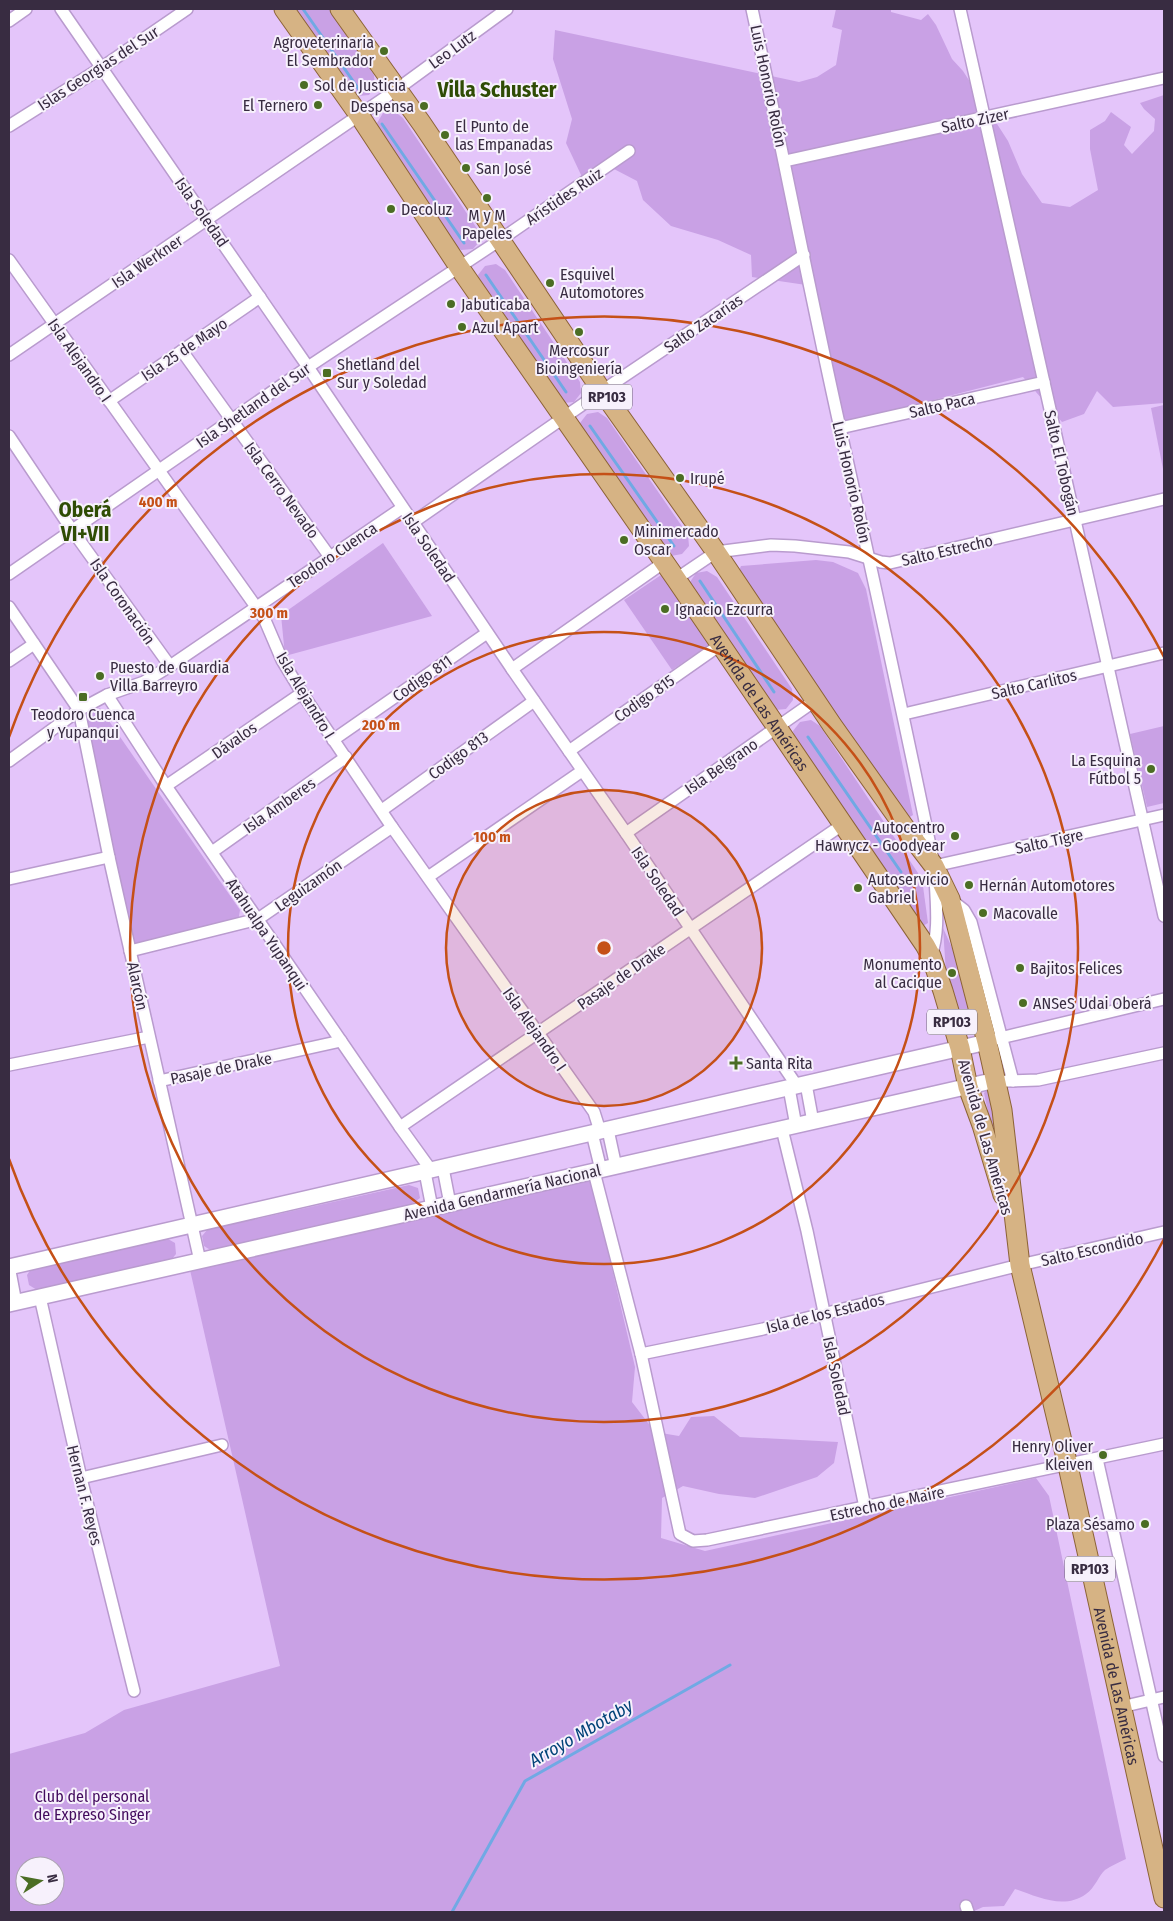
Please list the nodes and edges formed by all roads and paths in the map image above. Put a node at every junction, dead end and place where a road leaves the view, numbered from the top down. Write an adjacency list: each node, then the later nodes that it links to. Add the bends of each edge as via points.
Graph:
1 (26, 9): 9 (street)
2 (61, 9): 10 (street, Isla Soledad)
3 (187, 9): 10 (street, Islas Georgias del Sur)
4 (284, 9): 13 (main road, Avenida de Las Américas / RP103)
5 (340, 9): 12 (main road, Avenida de Las Américas / RP103)
6 (507, 9): 12 (street, Leo Lutz)
7 (752, 9): 17 (street, Luis Honorio Rolón)
8 (960, 9): 14 (street, Salto El Tobogán)
9 (9, 21)
10 (101, 68): 15 (street, Islas Georgias del Sur); 18 (street, Isla Soledad)
11 (1164, 78): 14 (street, Salto Zizer)
12 (396, 90): 13 (street, Leo Lutz); 19 (main road, Avenida de Las Américas / RP103)
13 (359, 115): 18 (street, Isla Werkner); 22 (main road, Avenida de Las Américas / RP103)
14 (984, 118): 17 (street, Salto Zizer); 28 (street, Salto El Tobogán)
15 (9, 126)
16 (629, 152): 19 (street, Arístides Ruiz)
17 (785, 161): 20 (street, Luis Honorio Rolón)
18 (208, 220): 23 (street, Isla Soledad); 24 (street, Isla Werkner)
19 (500, 240): 22 (street, Isla Shetland del Sur); 29 (main road, Avenida de Las Américas / RP103)
20 (804, 255): 29 (street, Salto Zacarías); 33 (street, Luis Honorio Rolón)
21 (9, 260): 24 (street, Isla Alejandro I)
22 (459, 267): 27 (street, Isla Shetland del Sur); 31 (main road, Avenida de Las Américas / RP103)
23 (260, 298): 25 (street, Isla 25 de Mayo); 27 (street, Isla Soledad)
24 (54, 324): 26 (street, Isla Werkner); 30 (street, Isla Alejandro I)
25 (182, 351): 30 (street, Isla 25 de Mayo); 32 (street, Isla Cerro Nevado)
26 (9, 355)
27 (308, 366): 32 (street, Isla Shetland del Sur); 37 (street, Isla Soledad)
28 (1044, 382): 33 (street, Salto Paca); 38 (street, Salto El Tobogán)
29 (602, 391): 31 (street, Salto Zacarías); 41 (main road, Avenida de Las Américas / RP103)
30 (109, 401): 35 (street, Isla Alejandro I)
31 (564, 418): 39 (street); 44 (main road, Avenida de Las Américas / RP103)
32 (232, 419): 35 (street, Isla Shetland del Sur); 42 (street, Isla Cerro Nevado)
33 (840, 428): 43 (street, Luis Honorio Rolón)
34 (9, 436): 40 (street, Isla Coronación)
35 (159, 470): 40 (street, Isla Shetland del Sur); 48 (street, Isla Alejandro I)
36 (1164, 499): 38 (street, Salto Estrecho)
37 (402, 508): 39 (street, Isla Soledad); 42 (street, Teodoro Cuenca)
38 (1075, 520): 43 (street, Salto Estrecho, via 890,563); 55 (street, Salto El Tobogán)
39 (412, 523): 49 (street, Isla Soledad)
40 (72, 530): 45 (street, Isla Shetland del Sur); 54 (street, Isla Coronación)
41 (716, 552): 43 (street, Salto Estrecho, via 771,545 849,552); 46 (street, Salto Estrecho); 59 (main road, Avenida de Las Américas / RP103)
42 (330, 557): 48 (street, Teodoro Cuenca)
43 (870, 558): 62 (street, Luis Honorio Rolón)
44 (663, 563): 46 (main road, Avenida de Las Américas / RP103); 56 (street)
45 (9, 574)
46 (676, 579): 51 (main road, Avenida de Las Américas / RP103)
47 (9, 607): 50 (street)
48 (256, 607): 54 (street, Teodoro Cuenca); 57 (street, Isla Alejandro I)
49 (487, 633): 56 (street, Isla Soledad); 64 (street, Codigo 811)
50 (34, 644): 53 (street); 61 (street)
51 (720, 645): 63 (main road, Avenida de Las Américas / RP103); 65 (street, Codigo 815)
52 (1164, 653): 55 (street, Salto Carlitos)
53 (9, 661)
54 (170, 666): 58 (street, Teodoro Cuenca, via 144,682)
55 (1108, 668): 62 (street, Salto Carlitos); 72 (street, Salto El Tobogán)
56 (512, 669): 60 (street, Isla Soledad)
57 (302, 693): 64 (street, Isla Alejandro I); 69 (street, Dávalos)
58 (107, 694): 61 (street, Teodoro Cuenca); 69 (street, Atahualpa Yupanqui)
59 (816, 700): 63 (street, Isla Belgrano); 78 (main road, Avenida de Las Américas / RP103)
60 (534, 701): 65 (street, Isla Soledad); 70 (street, Codigo 813)
61 (79, 710): 67 (street, Teodoro Cuenca); 77 (street, Alarcón)
62 (904, 714): 78 (street, Luis Honorio Rolón)
63 (776, 727): 73 (main road, Avenida de Las Américas / RP103); 75 (street, Isla Belgrano)
64 (333, 740): 66 (street, Isla Alejandro I)
65 (569, 751): 68 (street, Isla Soledad)
66 (346, 757): 70 (street, Isla Alejandro I); 76 (street, Isla Amberes)
67 (9, 761)
68 (582, 771): 75 (street, Isla Soledad); 79 (street)
69 (166, 786): 76 (street, Atahualpa Yupanqui)
70 (382, 810): 74 (street, Isla Alejandro I)
71 (1164, 815): 72 (street, Salto Tigre)
72 (1143, 820): 78 (street, Salto Tigre); 82 (street, Salto El Tobogán)
73 (842, 825): 84 (street, Pasaje de Drake); 86 (main road, Avenida de Las Américas / RP103)
74 (392, 826): 79 (street, Isla Alejandro I); 83 (street, Leguizamón)
75 (626, 833): 84 (street, Isla Soledad)
76 (212, 852): 83 (street, Atahualpa Yupanqui)
77 (109, 856): 80 (street); 85 (street, Alarcón)
78 (934, 866): 81 (main road, Avenida de Las Américas / RP103)
79 (428, 877): 88 (street, Isla Alejandro I)
80 (9, 879)
81 (943, 893): 86 (street); 90 (main road, Avenida de Las Américas / RP103)
82 (1164, 916)
83 (258, 919): 85 (street, Leguizamón); 91 (street, Atahualpa Yupanqui)
84 (690, 928): 88 (street, Pasaje de Drake); 97 (street, Isla Soledad)
85 (130, 951): 89 (street, Alarcón)
86 (931, 956): 92 (main road, Avenida de Las Américas / RP103)
87 (1164, 999): 90 (street)
88 (538, 1033): 100 (street, Pasaje de Drake); 102 (street, Isla Alejandro I, via 594,1112)
89 (149, 1037): 94 (street); 96 (street, Alarcón)
90 (995, 1039): 92 (street); 95 (main road, Avenida de Las Américas / RP103)
91 (341, 1041): 96 (street, Pasaje de Drake); 100 (street, Atahualpa Yupanqui)
92 (960, 1048): 97 (street); 98 (main road, Avenida de Las Américas / RP103)
93 (1164, 1053): 95 (street, via 1038,1080)
94 (9, 1066)
95 (1004, 1081): 98 (street, Avenida Gendarmería Nacional); 110 (main road, Avenida de Las Américas / RP103)
96 (159, 1082): 108 (street, Alarcón)
97 (797, 1086): 99 (street); 101 (street, Isla Soledad); 102 (street)
98 (968, 1087): 99 (street, Avenida Gendarmería Nacional); 110 (main road, Avenida de Las Américas / RP103)
99 (813, 1122): 101 (street, Avenida Gendarmería Nacional)
100 (400, 1127): 104 (street, Atahualpa Yupanqui)
101 (789, 1127): 103 (street, Avenida Gendarmería Nacional); 116 (street, Isla Soledad)
102 (600, 1131): 103 (street); 104 (street); 105 (street)
103 (616, 1166): 105 (street, Avenida Gendarmería Nacional)
104 (433, 1170): 106 (street); 107 (street); 108 (street)
105 (597, 1171): 106 (street, Avenida Gendarmería Nacional); 117 (street)
106 (450, 1204): 107 (street, Avenida Gendarmería Nacional)
107 (432, 1208): 111 (street, Avenida Gendarmería Nacional)
108 (191, 1226): 111 (street, Alarcón); 113 (street)
109 (1164, 1232): 112 (street, Salto Escondido)
110 (1016, 1240): 112 (main road, Avenida de Las Américas / RP103)
111 (200, 1261): 114 (street, Avenida Gendarmería Nacional)
112 (1020, 1265): 116 (street, Isla de los Estados); 121 (main road, Avenida de Las Américas / RP103)
113 (9, 1266): 115 (street)
114 (40, 1297): 115 (street, Avenida Gendarmería Nacional); 122 (street, Hernan F. Reyes)
115 (13, 1304)
116 (824, 1314): 117 (street, Isla de los Estados); 123 (street, Isla Soledad)
117 (641, 1354): 123 (street, Estrecho de Maire, via 680,1534 693,1541 707,1540)
118 (1164, 1444): 120 (street)
119 (222, 1445): 122 (street)
120 (1096, 1459): 121 (street); 126 (street)
121 (1068, 1466): 123 (street, Estrecho de Maire); 127 (main road, Avenida de Las Américas / RP103)
122 (81, 1478): 124 (street, Hernan F. Reyes)
123 (865, 1507)
124 (134, 1691)
125 (1164, 1697): 126 (street)
126 (1152, 1700): 127 (street); 128 (street)
127 (1121, 1707): 129 (main road, Avenida de Las Américas / RP103)
128 (1164, 1756)
129 (1159, 1847): 130 (main road, Avenida de Las Américas / RP103)
130 (1164, 1898)

